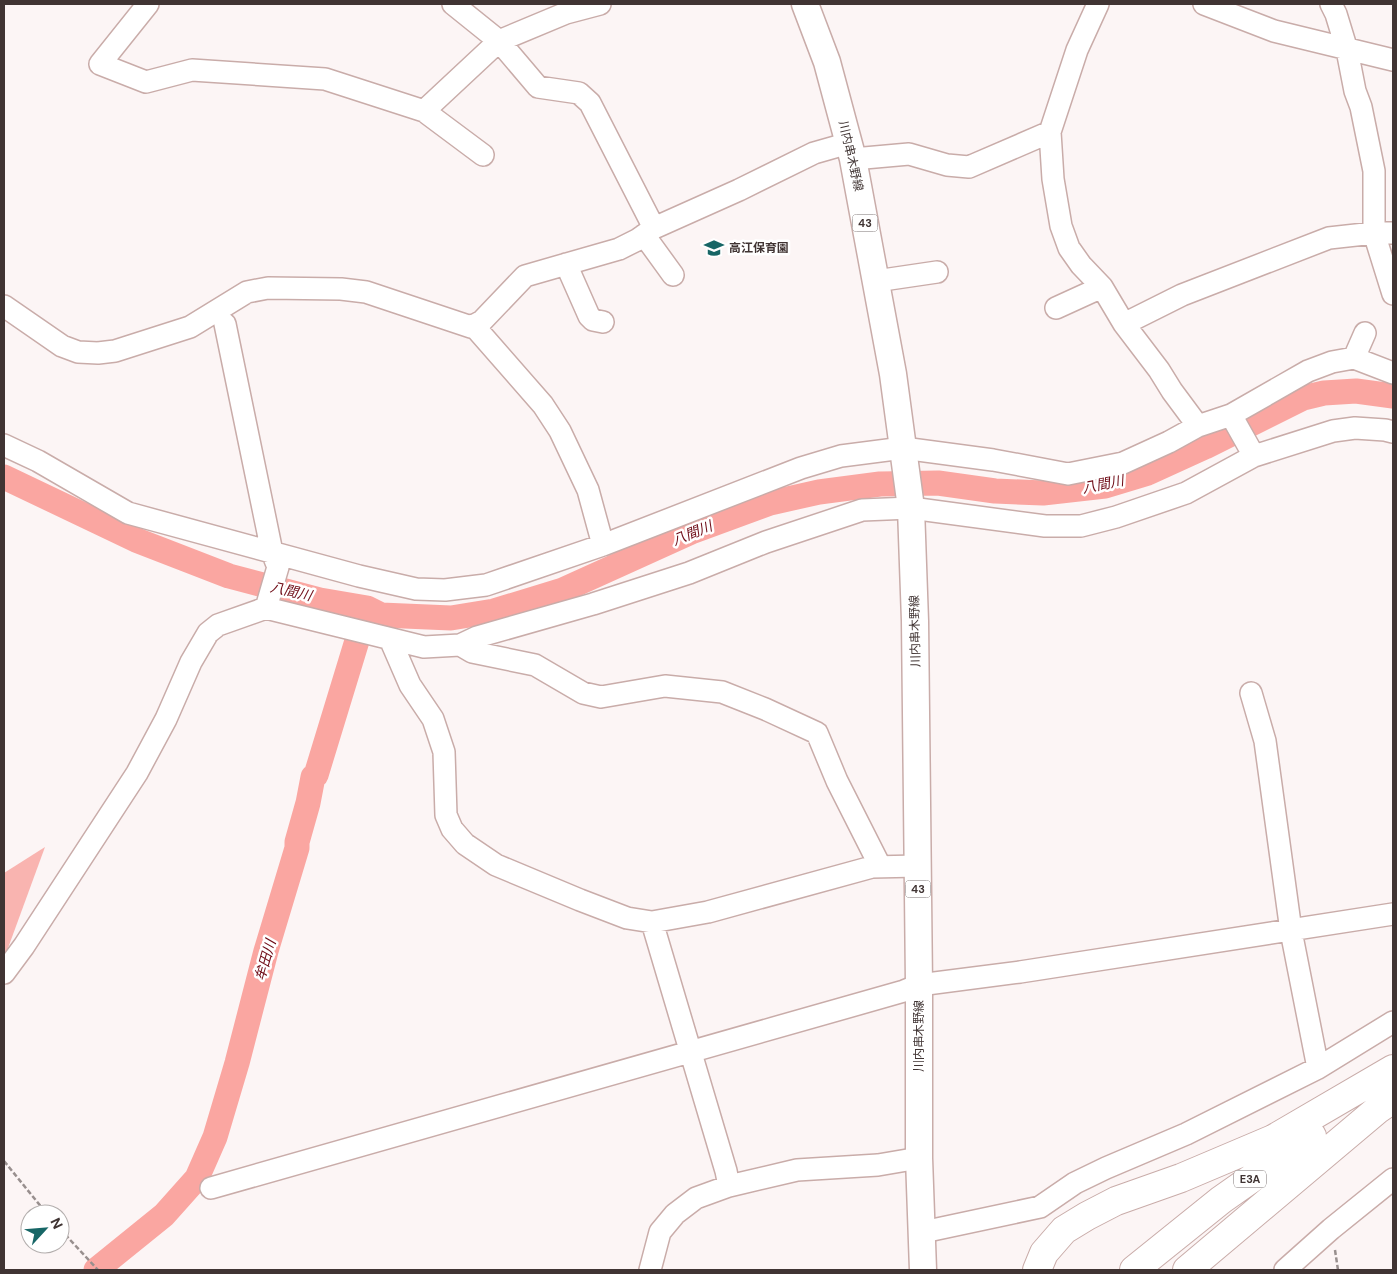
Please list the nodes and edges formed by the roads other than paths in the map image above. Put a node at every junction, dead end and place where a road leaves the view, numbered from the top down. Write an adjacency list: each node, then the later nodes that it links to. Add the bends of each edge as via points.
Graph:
1 (148, 4): 11 (street, via 100,64 146,82 192,70 325,79)
2 (453, 4): 8 (street)
3 (600, 4): 8 (street, via 566,13)
4 (805, 4): 13 (main road, 川内串木野線 / 43, via 827,62)
5 (1098, 4): 12 (street, via 1077,50)
6 (1204, 4): 9 (street, via 1274,31)
7 (1331, 4): 9 (street)
8 (499, 41): 11 (street); 15 (street, via 538,87 579,93 590,103)
9 (1347, 50): 10 (street); 16 (street)
10 (1393, 60)
11 (424, 111): 14 (street)
12 (1050, 132): 13 (street, via 970,167 947,165 909,154); 21 (street, via 1061,226 1069,248 1081,266)
13 (851, 151): 15 (street, via 814,153); 20 (main road, 川内串木野線 / 43)
14 (484, 156)
15 (649, 231): 17 (street, via 619,249); 19 (street)
16 (1384, 233): 22 (street); 27 (street, via 1329,238 1182,295)
17 (566, 264): 25 (street, via 589,316); 28 (street, via 525,276 482,321)
18 (937, 272): 20 (street)
19 (673, 274)
20 (876, 281): 36 (main road, 川内串木野線 / 43)
21 (1102, 287): 24 (street); 27 (street)
22 (1393, 294)
23 (4, 306): 28 (street, via 62,346 78,352 98,353 115,351 190,327 247,292 268,288 366,292 470,327)
24 (1056, 308)
25 (603, 322)
26 (225, 324): 40 (street)
27 (1124, 324): 33 (street)
28 (473, 325): 39 (street, via 543,405 560,431 588,490)
29 (1365, 333): 30 (street)
30 (1354, 358): 31 (street); 32 (street, via 1308,371)
31 (1393, 373)
32 (1231, 415): 33 (street); 37 (street)
33 (1198, 426): 36 (street, via 1123,463 1068,474)
34 (1393, 432): 37 (street, via 1355,428 1333,430)
35 (4, 445): 40 (street, via 128,512)
36 (903, 448): 38 (main road, 川内串木野線 / 43); 39 (street, via 841,456 801,468)
37 (1254, 456): 38 (street, via 1186,493 1081,526 1045,526)
38 (911, 508): 43 (street, via 862,510 766,542 689,573 477,637); 46 (main road, 川内串木野線 / 43)
39 (603, 545): 40 (street, via 486,586 445,590 416,589)
40 (275, 559): 41 (street)
41 (267, 604): 42 (street); 50 (street, via 208,632 137,773)
42 (390, 639): 43 (street, via 424,648); 48 (street, via 410,685 433,719 444,752 446,815 452,829 465,844 496,865 627,918)
43 (460, 645): 45 (street, via 472,652 535,666 583,693 601,697 665,686 722,692 816,733)
44 (1251, 693): 49 (street, via 1265,741)
45 (880, 866): 46 (street); 48 (street, via 708,912)
46 (918, 866): 51 (main road, 川内串木野線 / 43)
47 (1393, 914): 49 (street)
48 (652, 922): 53 (street)
49 (1291, 930): 51 (street); 54 (street)
50 (4, 973)
51 (919, 985): 53 (street); 58 (main road, 川内串木野線 / 43)
52 (1393, 1022): 54 (street)
53 (690, 1051): 60 (street); 61 (street)
54 (1318, 1068): 62 (street, via 1186,1134 1075,1183 1040,1207)
55 (1393, 1069): 65 (highway, via 1273,1139 1086,1216 1064,1230 1044,1253)
56 (1393, 1082): 66 (highway, E3A, via 1221,1200)
57 (1393, 1099): 67 (highway)
58 (919, 1158): 60 (street, via 878,1165 797,1170); 62 (main road, 川内串木野線 / 43)
59 (1393, 1179): 68 (street)
60 (728, 1186): 63 (street, via 696,1198 675,1214 660,1232)
61 (212, 1188)
62 (922, 1232): 64 (main road, 川内串木野線 / 43)
63 (650, 1270)
64 (923, 1270)
65 (1037, 1270)
66 (1134, 1270)
67 (1187, 1270)
68 (1285, 1270)

